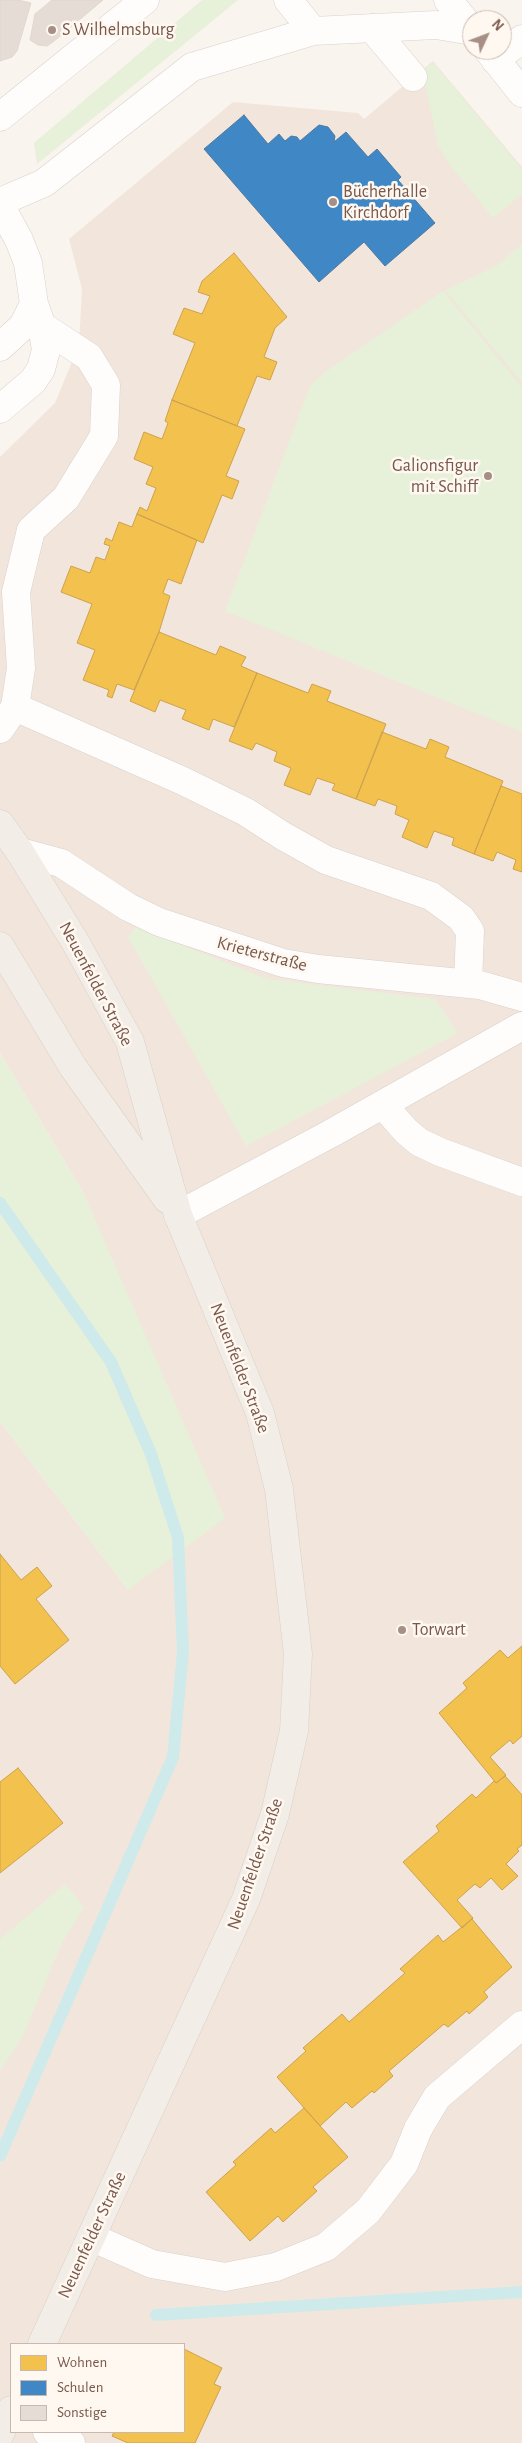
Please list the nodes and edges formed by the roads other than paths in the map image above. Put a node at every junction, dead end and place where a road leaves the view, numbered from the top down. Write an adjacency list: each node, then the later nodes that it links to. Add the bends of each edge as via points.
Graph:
1 (145, 0): 11 (street)
2 (288, 0): 7 (street)
3 (448, 0): 4 (street)
4 (462, 18)
5 (372, 28): 6 (street, via 436,25); 7 (street); 9 (street)
6 (462, 29)
7 (313, 31): 12 (street, via 192,66 44,184)
8 (496, 60): 10 (street)
9 (413, 77)
10 (522, 93)
11 (0, 117)
12 (0, 204): 13 (street, via 28,263)
13 (38, 315): 14 (street); 15 (street, via 46,350 41,369 33,381); 16 (street, via 89,357 106,385 104,436 66,498 31,530 16,592 21,668)
14 (0, 347)
15 (0, 409)
16 (7, 718): 20 (street, via 228,803 326,860 430,896 461,918 470,930)
17 (0, 824): 18 (main road, Neuenfelder Straße)
18 (20, 852): 20 (street, Krieterstraße, via 61,863 128,907 159,922 283,963); 25 (main road, Neuenfelder Straße, via 77,945 130,1042)
19 (0, 946): 25 (main road, Neuenfelder Straße, via 73,1067)
20 (468, 984): 21 (street, Krieterstraße)
21 (522, 997)
22 (522, 1026): 23 (street)
23 (383, 1105): 24 (street, via 419,1142); 25 (street)
24 (522, 1182)
25 (178, 1214): 27 (main road, Neuenfelder Straße, via 260,1413 279,1489 298,1654 294,1731 275,1814 246,1899)
26 (522, 2025): 27 (street, via 438,2097 418,2129 404,2164 368,2210 326,2247 276,2267 225,2277 152,2264)
27 (91, 2237): 28 (main road, Neuenfelder Straße)
28 (42, 2343)
29 (49, 2433): 30 (street)
30 (71, 2443)

